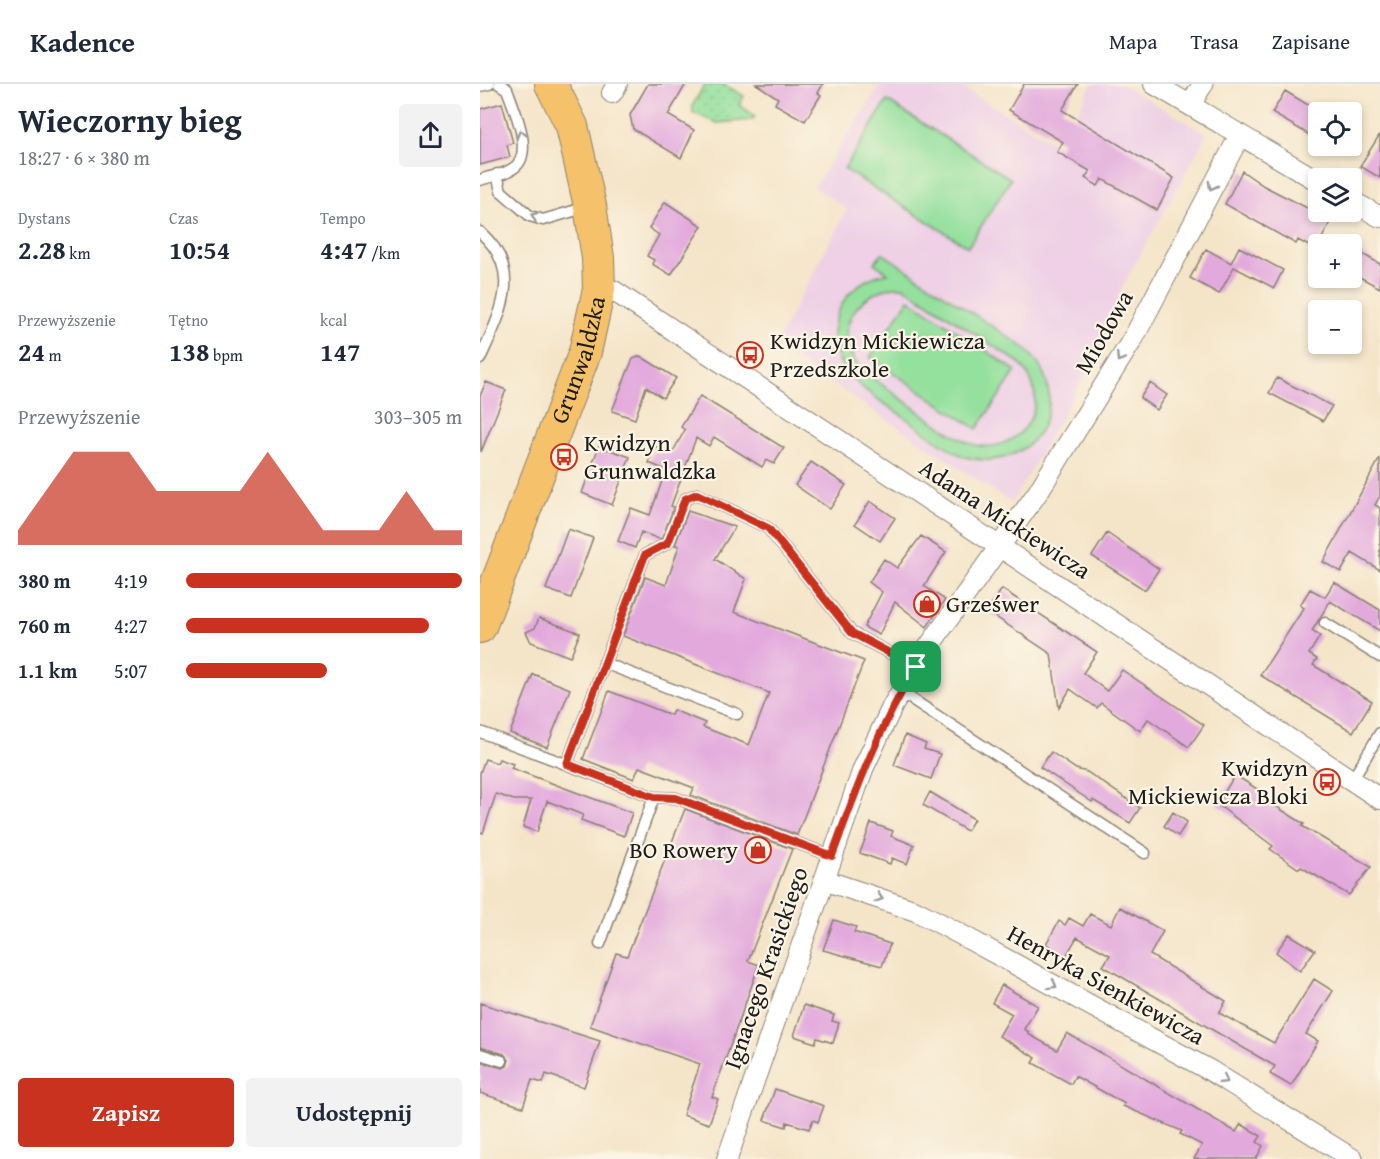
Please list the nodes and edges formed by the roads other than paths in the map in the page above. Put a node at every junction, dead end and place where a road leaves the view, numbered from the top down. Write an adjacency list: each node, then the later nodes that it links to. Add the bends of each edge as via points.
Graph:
1 (489, 84): 6 (lane)
2 (499, 84): 9 (lane, one-way to 2, via 513,169 522,159 524,142 507,89)
3 (551, 84): 12 (main road, Grunwaldzka, via 572,126)
4 (1154, 84): 7 (street)
5 (1203, 84): 7 (street)
6 (480, 86)
7 (1190, 105): 8 (street)
8 (1240, 135): 10 (street); 18 (street, Miodowa, one-way to 18, via 1134,337 1038,492)
9 (497, 174): 11 (lane); 12 (lane, one-way to 9, via 543,220 530,216 501,191)
10 (1308, 175)
11 (480, 180)
12 (590, 206): 16 (main road, Grunwaldzka)
13 (1362, 207): 14 (street)
14 (1380, 218)
15 (480, 232): 17 (lane, via 497,249 507,273 502,310)
16 (598, 289): 18 (street, Adama Mickiewicza, via 614,291); 20 (main road, Grunwaldzka, via 585,352)
17 (480, 359)
18 (999, 547): 23 (street, Ignacego Krasickiego); 29 (street, Adama Mickiewicza)
19 (1325, 623): 21 (lane)
20 (480, 627)
21 (1380, 657)
22 (604, 663): 23 (lane, via 645,555 668,543 685,499 697,494 768,528 852,633); 25 (lane); 28 (lane)
23 (916, 667): 24 (street, Ignacego Krasickiego)
24 (901, 692): 32 (lane); 33 (street, Ignacego Krasickiego, via 863,769)
25 (737, 714)
26 (480, 732): 28 (lane)
27 (1380, 734): 29 (lane)
28 (567, 764): 30 (lane)
29 (1352, 780): 31 (street, Adama Mickiewicza)
30 (654, 797): 33 (lane, via 676,798); 35 (lane)
31 (1380, 799)
32 (1145, 853)
33 (832, 856): 34 (street, Ignacego Krasickiego)
34 (824, 879): 38 (street, Ignacego Krasickiego); 39 (street, Henryka Sienkiewicza, one-way to 39, via 916,911 945,926 1211,1071)
35 (600, 944)
36 (480, 1054): 37 (lane)
37 (502, 1061)
38 (727, 1159)
39 (1353, 1159)

